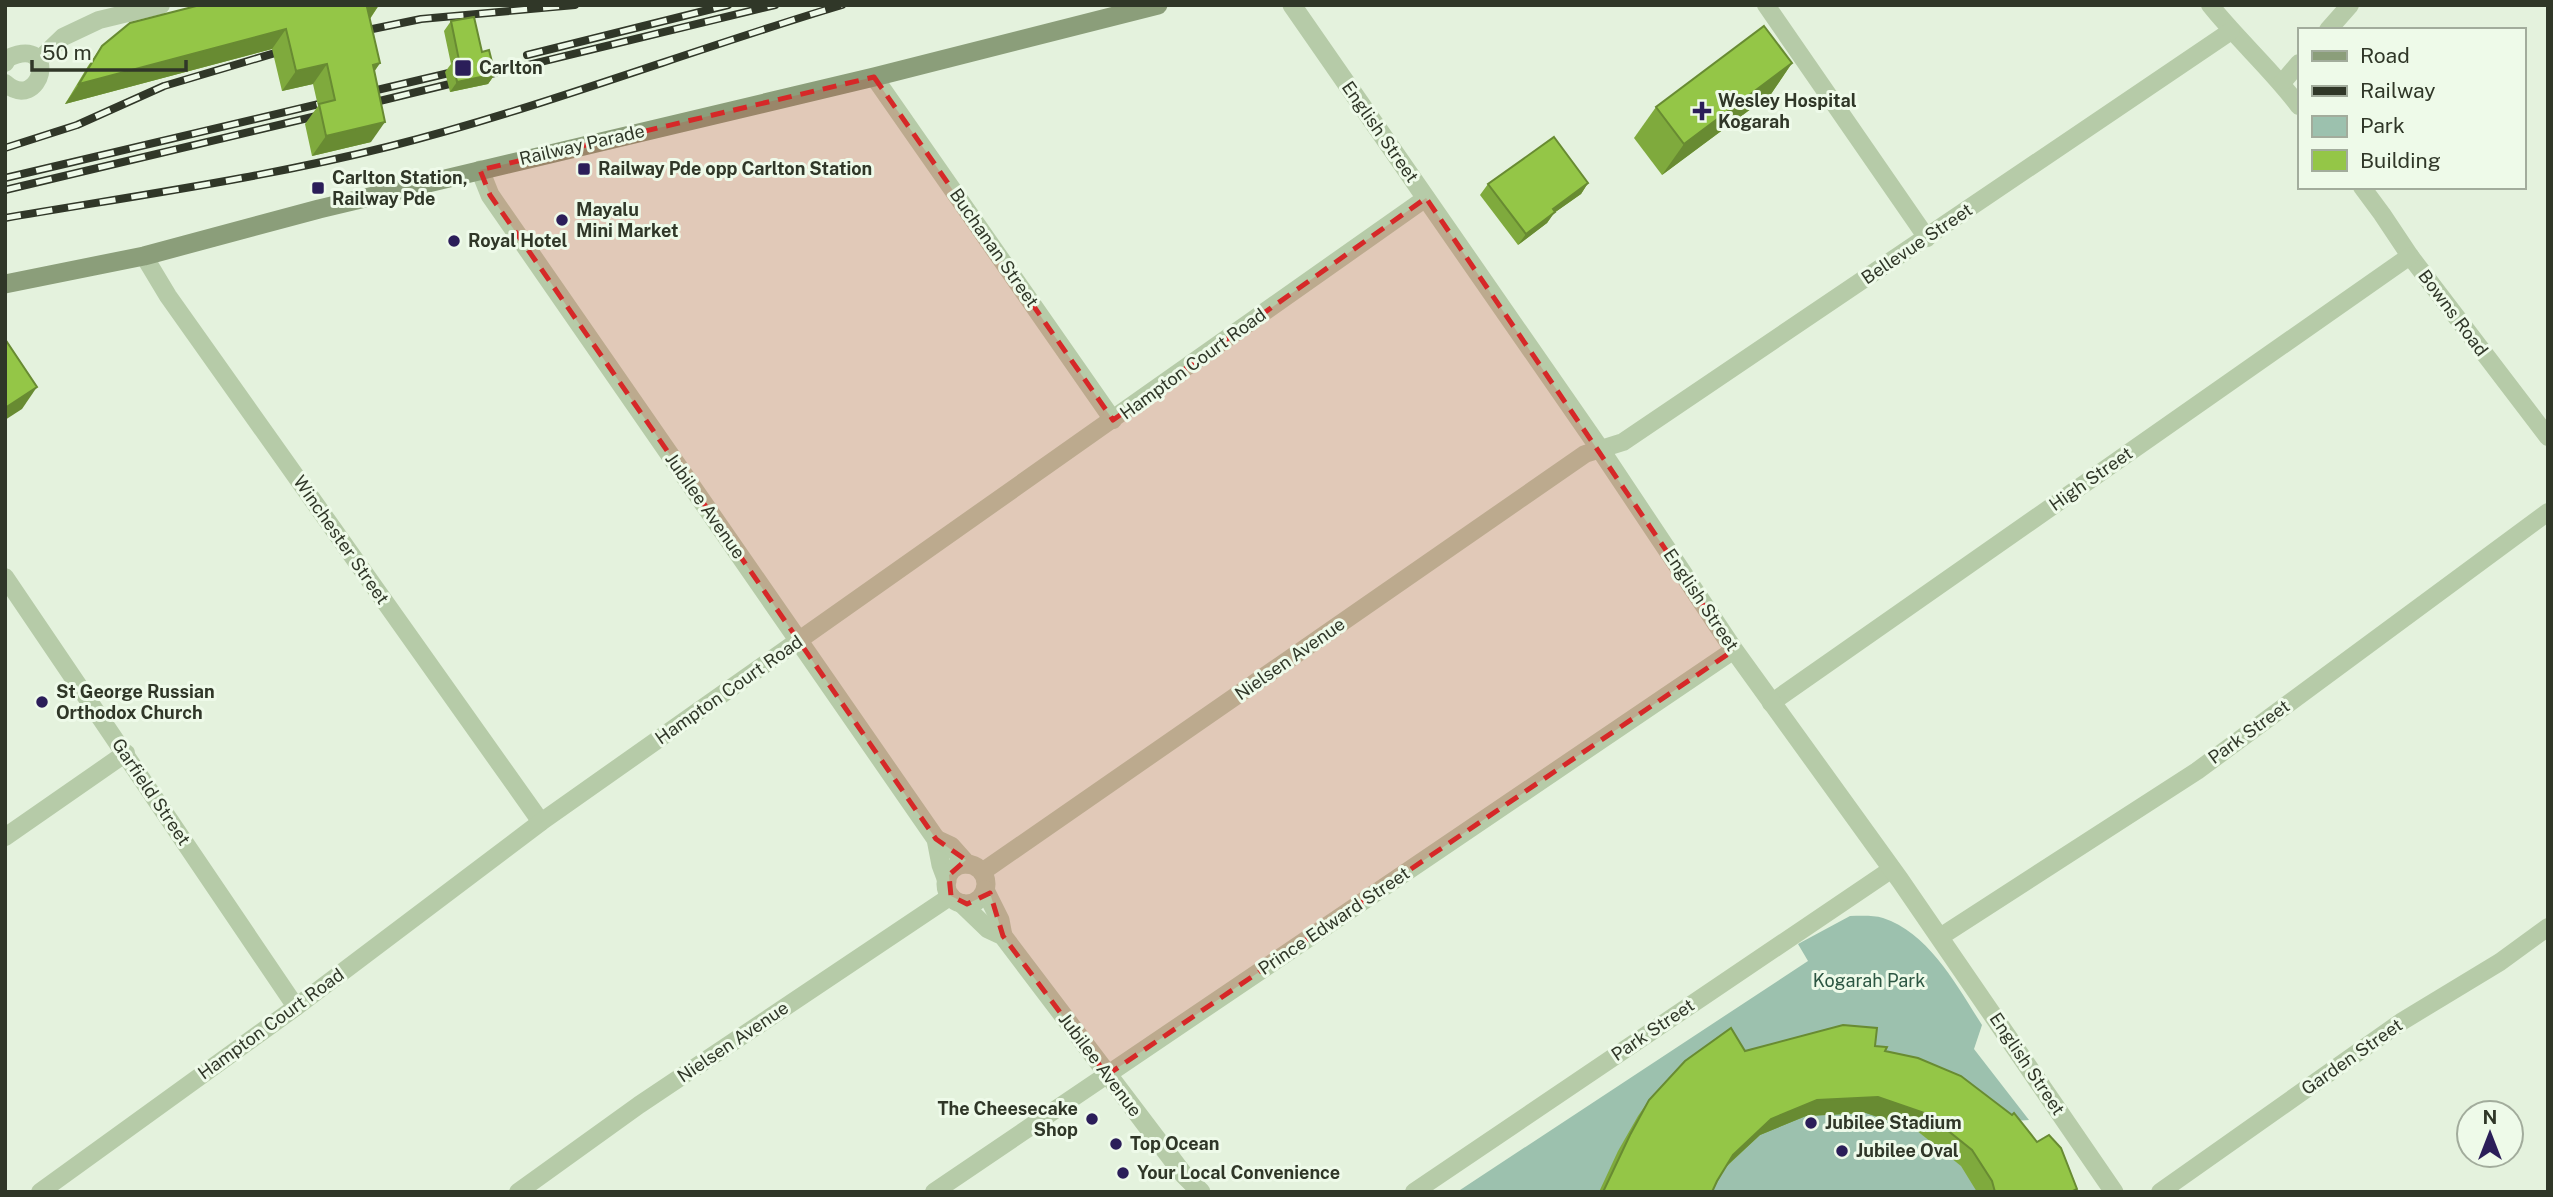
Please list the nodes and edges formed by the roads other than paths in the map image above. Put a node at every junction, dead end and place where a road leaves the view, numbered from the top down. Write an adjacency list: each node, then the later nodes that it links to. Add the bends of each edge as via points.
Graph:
1 (161, 5): 10 (street, via 99,20 63,37)
2 (1158, 5): 12 (main road, Railway Parade)
3 (1292, 5): 18 (street, English Street)
4 (1766, 5): 19 (street)
5 (2210, 5): 8 (street)
6 (2350, 5): 7 (street)
7 (2330, 28)
8 (2231, 31): 13 (street); 19 (street, Bellevue Street)
9 (6, 59): 10 (street, via 19,53)
10 (39, 60): 14 (street, via 39,81 30,89 19,91)
11 (2298, 64): 13 (street)
12 (874, 77): 16 (main road, Railway Parade); 23 (street, Buchanan Street)
13 (2282, 83): 15 (street)
14 (6, 85)
15 (2298, 105)
16 (480, 170): 20 (main road, Railway Parade); 28 (street, Jubilee Avenue, via 490,195)
17 (2363, 189): 21 (street, Bowns Road)
18 (1426, 198): 23 (street, Hampton Court Road); 25 (street, English Street)
19 (1927, 238): 25 (street, Bellevue Street, via 1623,442)
20 (144, 256): 22 (main road, Railway Parade); 32 (street, Winchester Street)
21 (2410, 256): 24 (street, Bowns Road); 30 (street, High Street)
22 (5, 284)
23 (1113, 421): 28 (street, Hampton Court Road)
24 (2548, 437)
25 (1600, 449): 29 (street, English Street); 36 (street, Nielsen Avenue, via 1585,454)
26 (2548, 512): 40 (street, Park Street, via 2197,771)
27 (5, 577): 31 (street, Garfield Street)
28 (799, 641): 32 (street, Hampton Court Road); 34 (street, Jubilee Avenue)
29 (1734, 650): 30 (street, English Street); 42 (street, Prince Edward Street)
30 (1772, 703): 35 (street, English Street)
31 (125, 754): 33 (street); 41 (street, Garfield Street)
32 (541, 822): 41 (street, Hampton Court Road)
33 (5, 837)
34 (936, 839): 36 (street, Jubilee Avenue, via 951,846); 37 (street, Jubilee Avenue)
35 (1892, 869): 40 (street, English Street); 47 (street, Park Street)
36 (978, 876): 37 (street, via 973,902); 37 (street, via 952,870); 39 (street, Jubilee Avenue)
37 (953, 893): 39 (street, Jubilee Avenue, via 988,929); 44 (street, Nielsen Avenue)
38 (2548, 927): 49 (street, Garden Street, via 2401,1022)
39 (1003, 936): 42 (street, Jubilee Avenue)
40 (1940, 937): 48 (street, English Street)
41 (296, 1007): 43 (street, Hampton Court Road)
42 (1107, 1076): 45 (street, Prince Edward Street); 46 (street, Jubilee Avenue)
43 (40, 1192)
44 (517, 1192)
45 (934, 1192)
46 (1201, 1192)
47 (1414, 1192)
48 (2113, 1192)
49 (2160, 1192)

